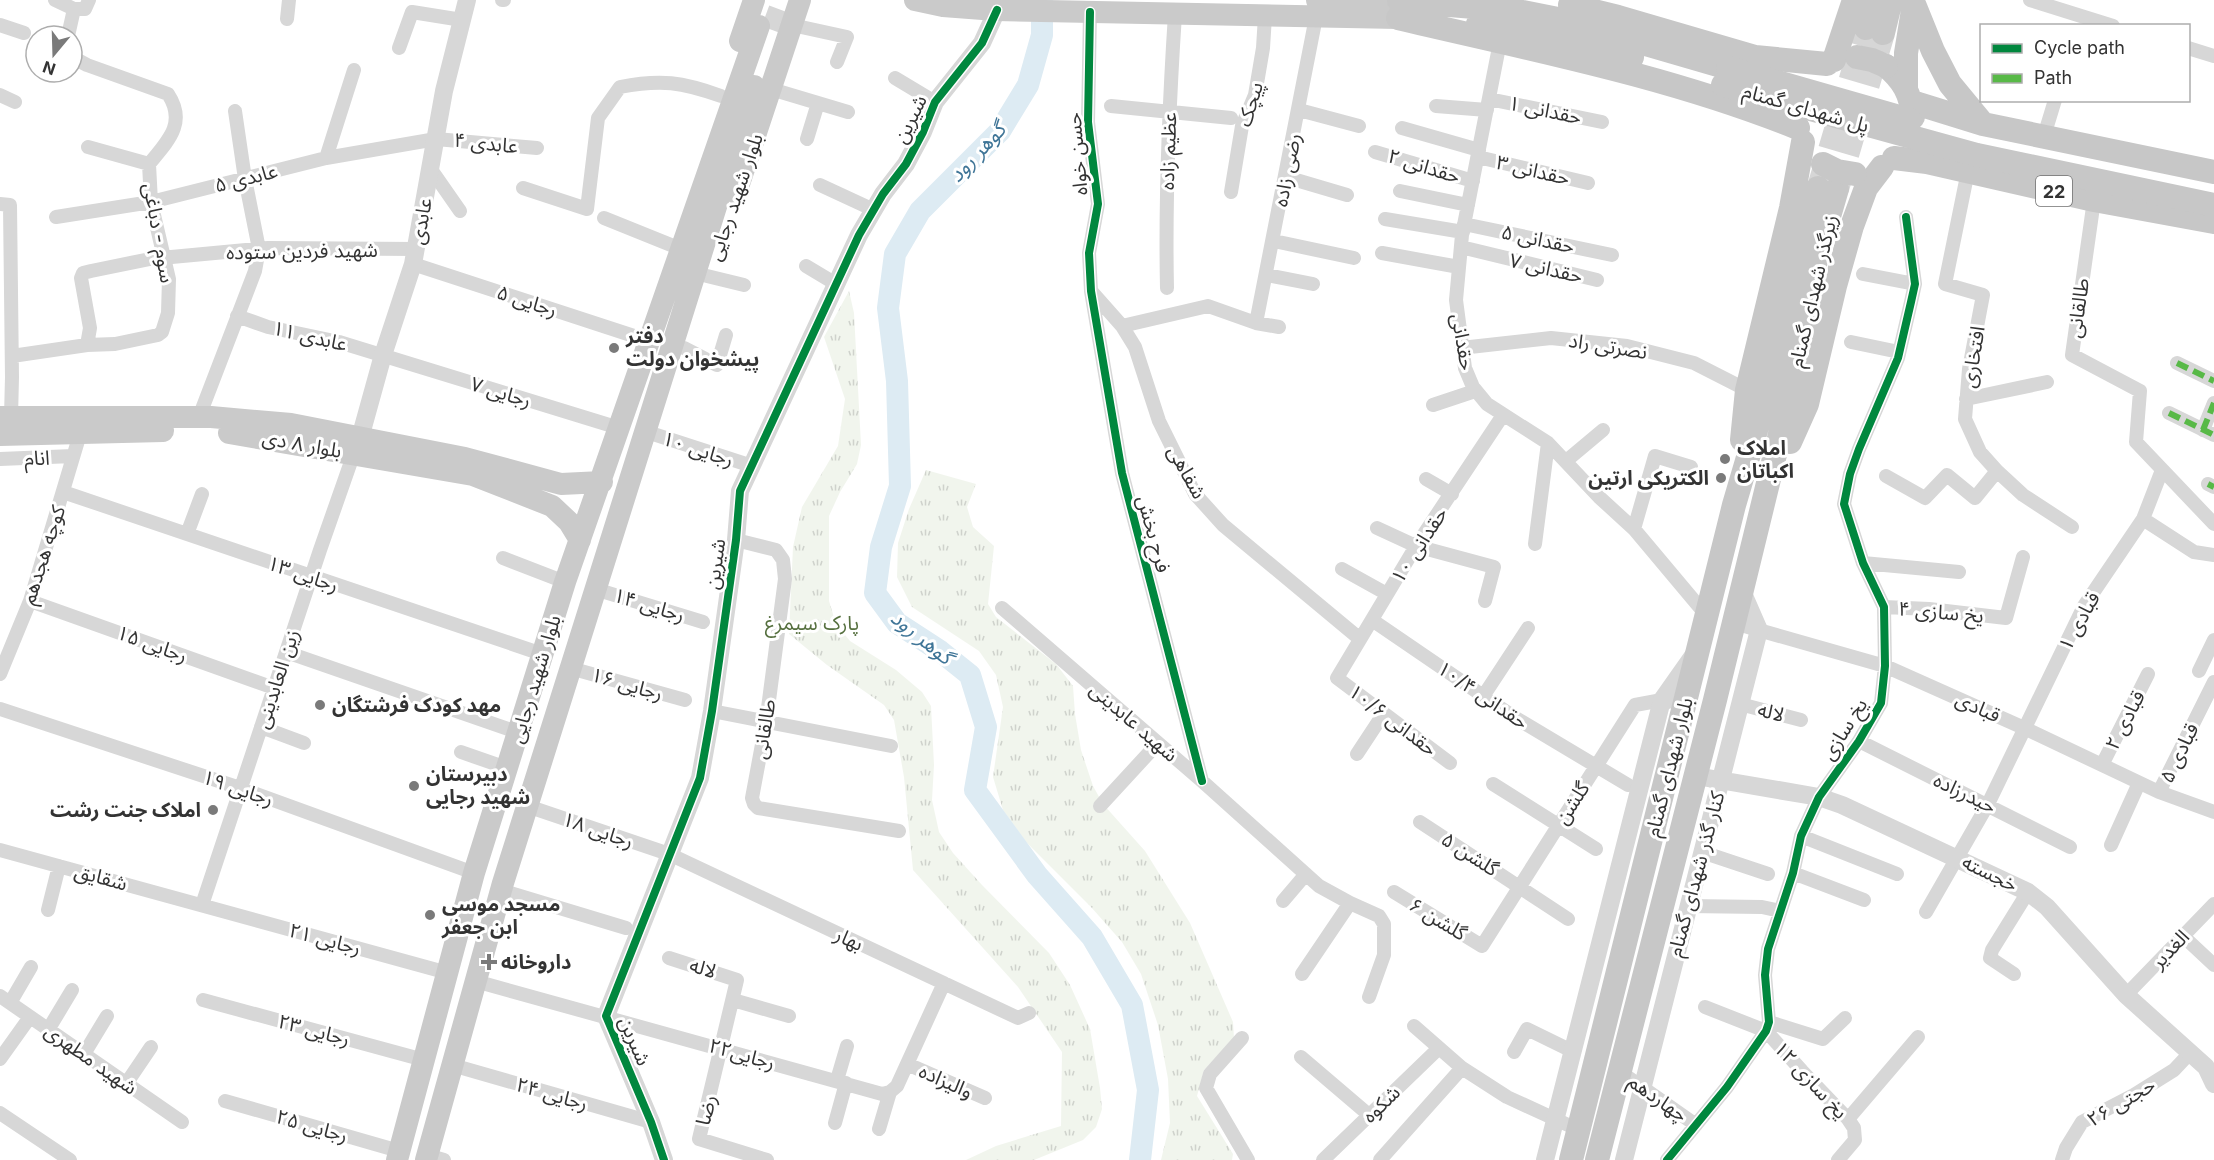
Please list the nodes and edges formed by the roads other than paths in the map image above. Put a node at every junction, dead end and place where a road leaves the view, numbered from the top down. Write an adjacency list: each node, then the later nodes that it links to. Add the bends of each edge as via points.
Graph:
1 (55, 0): 15 (street)
2 (89, 0): 15 (street, via 85,9)
3 (289, 0): 21 (street)
4 (467, 0): 22 (street, عابدی)
5 (754, 0): 41 (main road, بلوار شهید رجایی)
6 (915, 0): 14 (main road, via 943,6)
7 (1342, 0): 13 (main road); 16 (main road)
8 (1539, 0): 32 (highway, via 1618,17)
9 (1854, 0): 33 (highway)
10 (1873, 0): 12 (highway, via 1874,30)
11 (2030, 0): 23 (street)
12 (1906, 1): 40 (highway); 56 (highway, via 1950,84)
13 (1399, 6): 16 (main road); 28 (highway); 81 (highway, پل شهدای گمنام, bridge, via 1512,10 1563,20 1982,140); 90 (highway, پل شهدای گمنام, bridge, via 1559,37 1977,155)
14 (997, 7): 17 (main road); 43 (street, شیرین, via 982,43)
15 (74, 9): 24 (street)
16 (1316, 9): 20 (main road); 50 (street, رضی زاده)
17 (1090, 12): 18 (main road); 119 (street, حسن خواه, via 1088,122 1098,204 1089,253)
18 (1175, 14): 20 (main road); 52 (street, عظیم زاده)
19 (784, 16): 34 (street, via 847,37); 38 (main road, بلوار شهید رجایی); 134 (main road, بلوار شهید رجایی); 138 (main road, بلوار شهید رجایی)
20 (1265, 16): 83 (street, پیچک, via 1255,95 1242,126)
21 (287, 19)
22 (462, 20): 29 (street, via 412,12); 61 (street, عابدی)
23 (2079, 21): 25 (street)
24 (71, 24)
25 (2100, 24)
26 (0, 25): 27 (street)
27 (24, 33)
28 (1500, 42): 46 (street, حقدانی); 47 (highway, via 1556,53)
29 (399, 48)
30 (2190, 49): 31 (street)
31 (2214, 56)
32 (1755, 57): 33 (highway); 47 (highway)
33 (1839, 60): 40 (highway, bridge, via 1872,60 1886,66 1898,76); 59 (highway, via 1815,72 1802,91 1796,113)
34 (837, 62)
35 (84, 63): 70 (street, سوم - دباغی, via 168,94 175,105 177,114 169,139)
36 (354, 70): 68 (street)
37 (895, 78): 43 (street, شیرین)
38 (771, 89): 45 (street); 112 (main road, بلوار شهید رجایی)
39 (0, 95): 42 (street)
40 (1909, 95): 56 (highway); 69 (highway, via 1913,118 1910,133 1904,146)
41 (721, 96): 80 (street, via 665,81 620,87 598,118 587,208); 100 (main road, بلوار شهید رجایی)
42 (15, 102)
43 (934, 102): 91 (street, شیرین, via 906,164)
44 (2054, 102): 60 (street)
45 (818, 103): 53 (street); 62 (street)
46 (1488, 105): 49 (street, حقدانی ۱); 55 (street, حقدانی ۱); 67 (street, حقدانی)
47 (1741, 105): 59 (highway)
48 (1111, 106): 52 (street)
49 (1436, 106)
50 (1299, 110): 57 (street); 74 (street, رضی زاده)
51 (235, 111): 75 (street)
52 (1169, 111): 54 (street); 118 (street, عظیم زاده)
53 (848, 112)
54 (1231, 118)
55 (1602, 122)
56 (1983, 124): 60 (highway); 72 (highway, via 1974,125 1960,137 1958,155)
57 (1359, 126)
58 (1402, 128): 67 (street, حقدانی ۳)
59 (1800, 135): 76 (highway); 139 (highway, via 1791,208)
60 (2044, 136): 63 (highway)
61 (436, 139): 65 (street, عابدی ۴); 68 (street, عابدی ۵); 71 (street, عابدی)
62 (807, 139)
63 (2089, 146): 73 (highway); 85 (highway, via 2075,150 2062,167 2062,179)
64 (88, 147): 70 (street)
65 (537, 148)
66 (1375, 152): 77 (street, حقدانی ۲)
67 (1479, 154): 77 (street, حقدانی); 78 (street, حقدانی ۳)
68 (326, 158): 75 (street, عابدی ۵)
69 (1888, 162): 72 (highway, 22); 76 (highway, 22); 172 (highway, via 1866,188 1852,226 1807,404)
70 (148, 164): 87 (street, سوم - دباغی)
71 (430, 168): 92 (street); 105 (street, عابدی)
72 (1968, 171): 85 (highway, 22); 142 (street, افتخاری, via 1945,284 1983,295)
73 (2214, 172)
74 (1286, 177): 84 (street); 99 (street, رضی زاده)
75 (245, 179): 87 (street, عابدی ۵); 102 (street)
76 (1833, 179): 135 (highway, زیرگذر شهدای گمنام, via 1794,274); 141 (highway, زیرگذر شهدای گمنام)
77 (1473, 181): 89 (street, حقدانی)
78 (1588, 183)
79 (820, 185): 91 (street)
80 (524, 188)
81 (2214, 188)
82 (1400, 190): 89 (street)
83 (1231, 192)
84 (1347, 195)
85 (2070, 195): 86 (highway, 22)
86 (2094, 200): 97 (highway, 22); 161 (street, طالقانی, via 2072,355 2140,391 2136,442)
87 (151, 202): 93 (street, عابدی ۵); 106 (street, سوم - دباغی)
88 (5, 205): 131 (street)
89 (1468, 205): 98 (street, حقدانی)
90 (2214, 205)
91 (874, 210): 114 (street, شیرین)
92 (460, 211)
93 (56, 217)
94 (1906, 217): 116 (street, یخ سازی)
95 (604, 218): 100 (street)
96 (1385, 219): 98 (street, حقدانی ۵)
97 (2214, 222)
98 (1463, 228): 101 (street, حقدانی); 104 (street, حقدانی ۵)
99 (1274, 241): 107 (street); 111 (street, رضی زاده)
100 (671, 245): 125 (main road, بلوار شهید رجایی)
101 (1461, 247): 109 (street, حقدانی); 113 (street, حقدانی ۷)
102 (259, 249): 105 (street, شهید فردین ستوده); 106 (street, شهید فردین ستوده); 120 (street, via 255,271)
103 (1382, 253): 109 (street)
104 (1612, 255)
105 (415, 257): 125 (street, رجایی ۵); 132 (street, عابدی)
106 (164, 258): 127 (street, سوم - دباغی, via 170,299 162,332 115,344); 127 (street, شهید فردین ستوده, via 83,273 90,328)
107 (1354, 258)
108 (806, 266): 114 (street)
109 (1459, 267): 129 (street, حقدانی, via 1456,300)
110 (1863, 274): 116 (street)
111 (1267, 275): 115 (street); 121 (street, رضی زاده)
112 (707, 276): 117 (street); 128 (main road, بلوار شهید رجایی)
113 (1597, 280)
114 (836, 284): 159 (street, شیرین)
115 (1312, 284)
116 (1915, 284): 130 (street, یخ سازی)
117 (744, 285)
118 (1167, 288)
119 (1091, 291): 122 (street, شفاهی); 242 (street, فرح بخش, via 1122,473)
120 (237, 316): 132 (street, عابدی ۱۱); 147 (street)
121 (1256, 323): 122 (street, via 1208,306); 123 (street)
122 (1122, 326): 204 (street, شفاهی, via 1135,347 1159,421 1195,494 1223,525)
123 (1279, 327)
124 (726, 335): 128 (street, via 717,365)
125 (640, 338): 134 (main road, بلوار شهید رجایی)
126 (1851, 342): 130 (street)
127 (87, 345): 131 (street, سوم - دباغی)
128 (684, 348): 138 (main road, بلوار شهید رجایی)
129 (1461, 348): 139 (street, نصرتی راد, via 1551,338 1627,346 1694,363); 140 (street, حقدانی)
130 (1899, 352): 186 (street, یخ سازی, via 1859,448 1844,504)
131 (12, 356): 148 (street)
132 (383, 356): 149 (street, رجایی ۷); 155 (street, عابدی)
133 (2177, 363): 136 (street)
134 (638, 375): 149 (main road, بلوار شهید رجایی)
135 (1772, 376): 170 (highway, بلوار شهدای گمنام)
136 (2214, 381)
137 (2047, 382): 142 (street)
138 (657, 388): 151 (main road, بلوار شهید رجایی)
139 (1747, 390): 170 (highway)
140 (1475, 391): 144 (street); 146 (street, حقدانی)
141 (1790, 393): 172 (highway, بلوار شهدای گمنام)
142 (1966, 399): 162 (street, افتخاری, via 1965,419 1980,452)
143 (2214, 403): 152 (street)
144 (1433, 405)
145 (2169, 413): 152 (street)
146 (1503, 415): 154 (street, حقدانی); 169 (street, حقدانی ۱۰)
147 (199, 417): 148 (main road, بلوار ۸ دی); 155 (main road, بلوار ۸ دی, via 291,424)
148 (4, 423): 153 (main road, بلوار ۸ دی)
149 (619, 428): 165 (main road, بلوار شهید رجایی)
150 (1603, 430): 158 (street)
151 (644, 431): 159 (street, رجایی ۱۰); 191 (main road, بلوار شهید رجایی)
152 (2208, 432)
153 (80, 434): 155 (main road, بلوار ۸ دی, via 240,434); 156 (street, کوچه هجدهم)
154 (1548, 443): 158 (street, حقدانی); 181 (street)
155 (357, 446): 166 (main road, بلوار ۸ دی, via 465,458); 171 (main road, بلوار ۸ دی, via 474,475); 189 (street, زین العابدینی)
156 (74, 456): 157 (street, انام); 167 (street, کوچه هجدهم)
157 (0, 459)
158 (1566, 462): 177 (street, حقدانی)
159 (752, 466): 180 (street, شیرین, via 740,491)
160 (1691, 467): 177 (street, via 1655,456)
161 (2162, 470): 173 (street, قبادی ۱); 174 (street, طالقانی)
162 (1997, 471): 163 (street, via 1975,498 1947,475 1925,498); 175 (street, افتخاری, via 2023,495)
163 (1886, 476)
164 (1426, 479): 169 (street)
165 (602, 482): 166 (main road, بلوار ۸ دی); 179 (main road, بلوار شهید رجایی)
166 (561, 484): 171 (main road, via 566,498 561,505)
167 (63, 492): 178 (street, رجایی ۱۳); 194 (street, کوچه هجدهم)
168 (202, 494): 178 (street)
169 (1452, 494): 182 (street, حقدانی ۱۰)
170 (1734, 505): 198 (highway, بلوار شهدای گمنام)
171 (552, 506): 179 (main road, بلوار ۸ دی)
172 (1761, 511): 192 (highway, بلوار شهدای گمنام)
173 (2143, 519): 183 (street, via 2194,552); 228 (street, قبادی ۱, via 2084,606)
174 (2214, 524)
175 (2072, 527)
176 (1377, 528): 182 (street)
177 (1634, 529): 198 (street, حقدانی)
178 (187, 534): 189 (street, رجایی ۱۳)
179 (580, 540): 190 (main road, بلوار شهید رجایی)
180 (736, 540): 223 (street, شیرین); 226 (street, طالقانی, via 771,547 783,560 785,579)
181 (1535, 544)
182 (1416, 546): 193 (street, حقدانی ۱۰); 195 (street, via 1494,567)
183 (2214, 555)
184 (2023, 557): 196 (street, یخ سازی ۴, via 2006,618)
185 (503, 558): 190 (street)
186 (1863, 563): 188 (street); 196 (street, یخ سازی)
187 (1342, 569): 193 (street)
188 (1959, 572)
189 (311, 576): 207 (street, زین العابدینی); 208 (street, رجایی ۱۳)
190 (565, 582): 208 (main road, بلوار شهید رجایی)
191 (595, 589): 200 (street, رجایی ۱۴); 210 (main road, بلوار شهید رجایی)
192 (1742, 591): 201 (highway, بلوار شهدای گمنام); 203 (street)
193 (1387, 594): 199 (street, حقدانی ۱۰)
194 (30, 601): 212 (street, کوچه هجدهم); 216 (street, رجایی ۱۵)
195 (1485, 601)
196 (1884, 607): 209 (street, یخ سازی)
197 (1002, 608): 232 (street, شهید عابدینی)
198 (1707, 616): 206 (highway, بلوار شهدای گمنام)
199 (1372, 620): 204 (street, حقدانی ۱۰); 217 (street, حقدانی ۱۰/۴)
200 (703, 622)
201 (1734, 623): 203 (street, قبادی); 240 (highway, بلوار شهدای گمنام)
202 (1528, 628): 217 (street)
203 (1759, 630): 209 (street, قبادی); 220 (street, کنار گذر شهدای گمنام)
204 (1360, 639): 214 (street, حقدانی ۱۰)
205 (2214, 640): 211 (street)
206 (1700, 648): 219 (street); 221 (highway, بلوار شهدای گمنام)
207 (286, 652): 216 (street, زین العابدینی); 229 (street)
208 (542, 654): 229 (main road, بلوار شهید رجایی)
209 (1885, 666): 228 (street, قبادی); 230 (street, یخ سازی, via 1881,703)
210 (570, 668): 218 (street, رجایی ۱۶); 250 (main road, بلوار شهید رجایی)
211 (2199, 671)
212 (0, 674)
213 (2148, 674): 237 (street, قبادی ۲)
214 (1337, 678): 224 (street, حقدانی ۱۰/۶)
215 (2214, 682): 247 (street, قبادی ۵)
216 (274, 688): 227 (street, زین العابدینی)
217 (1484, 695): 238 (street, حقدانی ۱۰/۴)
218 (685, 700)
219 (1662, 700): 221 (street); 238 (street, گلشن, via 1635,705); 319 (street)
220 (1740, 704): 225 (street, لاله); 241 (street, کنار گذر شهدای گمنام)
221 (1685, 707): 276 (highway, بلوار شهدای گمنام)
222 (0, 708): 246 (street, رجایی ۱۹)
223 (712, 711): 226 (street); 262 (street, شیرین, via 700,778)
224 (1384, 713): 235 (street); 236 (street, حقدانی ۱۰/۶)
225 (1801, 720)
226 (766, 723): 233 (street); 255 (street, طالقانی, via 754,804)
227 (261, 727): 231 (street); 246 (street, زین العابدینی)
228 (2024, 728): 237 (street, قبادی); 249 (street, قبادی ۱)
229 (518, 732): 239 (main road, بلوار شهید رجایی)
230 (1859, 741): 248 (street, یخ سازی); 249 (street, حیدرزاده)
231 (304, 743)
232 (1158, 743): 242 (street, شهید عابدینی); 251 (street)
233 (891, 746)
234 (461, 752): 239 (street)
235 (1357, 753)
236 (1450, 763)
237 (2102, 765): 243 (street, قبادی)
238 (1595, 766): 245 (street, حقدانی ۱۰/۴); 254 (street, گلشن)
239 (507, 768): 265 (main road, بلوار شهید رجایی)
240 (1696, 776): 241 (street, خجسته); 281 (highway, بلوار شهدای گمنام)
241 (1720, 780): 248 (street, خجسته); 261 (street, کنار گذر شهدای گمنام)
242 (1202, 781): 267 (street, شهید عابدینی)
243 (2139, 783): 247 (street, قبادی); 257 (street)
244 (1493, 784): 254 (street)
245 (1628, 785)
246 (240, 788): 265 (street, رجایی ۱۹); 279 (street, زین العابدینی)
247 (2159, 792): 252 (street, قبادی)
248 (1820, 797): 256 (street, یخ سازی); 263 (street, خجسته)
249 (1988, 804): 258 (street, حیدرزاده); 263 (street, قبادی ۱)
250 (527, 806): 262 (street, رجایی ۱۸); 271 (main road, بلوار شهید رجایی)
251 (1100, 806)
252 (2214, 813)
253 (1420, 822): 270 (street, گلشن ۵)
254 (1558, 824): 259 (street); 270 (street, گلشن)
255 (899, 831)
256 (1802, 836): 266 (street, یخ سازی); 269 (street)
257 (2111, 845)
258 (2070, 847)
259 (1596, 849)
260 (0, 850): 264 (street, شقایق)
261 (1702, 852): 268 (street); 280 (street, کنار گذر شهدای گمنام)
262 (669, 854): 296 (street, بهار); 306 (street, شیرین)
263 (1958, 857): 273 (street, خجسته); 284 (street, قبادی ۱)
264 (59, 866): 279 (street, شقایق); 282 (street)
265 (474, 873): 292 (main road, بلوار شهید رجایی)
266 (1793, 873): 274 (street); 283 (street, یخ سازی)
267 (1306, 874): 275 (street); 277 (street, شهید عابدینی)
268 (1768, 874)
269 (1897, 874)
270 (1520, 886): 285 (street, گلشن ۵); 288 (street, گلشن)
271 (500, 890): 286 (street); 295 (main road, بلوار شهید رجایی)
272 (1394, 892): 288 (street, گلشن ۶)
273 (2028, 892): 294 (street, via 1990,958); 298 (street, خجسته, via 2047,907)
274 (1864, 900)
275 (1283, 901)
276 (1635, 901): 281 (highway); 346 (highway, بلوار شهدای گمنام)
277 (1350, 903): 293 (street); 299 (street, via 1379,916 1384,924 1384,955)
278 (2214, 904): 287 (street, الغدیر)
279 (202, 905): 292 (street, رجایی ۲۱)
280 (1688, 906): 283 (street, via 1762,907); 333 (street, کنار گذر شهدای گمنام)
281 (1662, 907): 329 (highway, بلوار شهدای گمنام)
282 (48, 910)
283 (1780, 911): 311 (street, یخ سازی, via 1766,966)
284 (1926, 912)
285 (1569, 919)
286 (626, 928)
287 (2183, 936): 290 (street); 298 (street, الغدیر)
288 (1482, 946)
289 (669, 958): 302 (street, لاله, via 737,980)
290 (2214, 965)
291 (31, 968): 300 (street)
292 (448, 973): 325 (main road, بلوار شهید رجایی)
293 (1302, 974)
294 (2014, 974)
295 (475, 981): 306 (street, ۲۲رجایی); 327 (main road, بلوار شهید رجایی)
296 (944, 983): 304 (street, بهار, via 1018,1017); 326 (street)
297 (72, 990): 312 (street)
298 (2126, 995): 321 (street, خجسته)
299 (1369, 997)
300 (5, 1000): 308 (street, شهید مطهری)
301 (203, 1000): 325 (street, رجایی ۲۳)
302 (733, 1000): 307 (street); 317 (street, لاله)
303 (1705, 1007): 311 (street)
304 (1029, 1013)
305 (107, 1016): 322 (street)
306 (606, 1016): 317 (street, ۲۲رجایی); 342 (street, شیرین)
307 (789, 1016)
308 (30, 1017): 312 (street, شهید مطهری); 324 (street)
309 (1845, 1018): 311 (street, via 1823,1039)
310 (1414, 1026): 318 (street)
311 (1768, 1027): 340 (street, یخ سازی ۱۲, via 1802,1071); 344 (street)
312 (48, 1030): 322 (street, شهید مطهری)
313 (1918, 1037): 340 (street)
314 (1242, 1038): 353 (street, via 1210,1074 1206,1088)
315 (847, 1046): 330 (street)
316 (151, 1047): 331 (street)
317 (721, 1048): 330 (street, ۲۲رجایی); 352 (street, رضا, via 699,1139)
318 (1438, 1048): 328 (street); 338 (street, شکوه)
319 (1572, 1051): 320 (street, via 1527,1029); 339 (street)
320 (1514, 1052)
321 (2190, 1053): 332 (street, خجسته, via 2206,1067); 361 (street, حجتی ۲۶, via 2174,1070 2082,1122)
322 (84, 1054): 331 (street, شهید مطهری)
323 (1301, 1057): 338 (street)
324 (0, 1059)
325 (424, 1060): 347 (main road, بلوار شهید رجایی)
326 (907, 1064): 334 (street); 335 (street, والیزاده)
327 (453, 1065): 342 (street, رجایی ۲۴); 348 (main road, بلوار شهید رجایی)
328 (1462, 1068): 339 (street, via 1507,1097); 355 (street)
329 (1618, 1071): 333 (street, چهاردهم); 358 (highway, بلوار شهدای گمنام)
330 (842, 1082): 334 (street, ۲۲رجایی, via 882,1094); 343 (street)
331 (126, 1084): 341 (street, شهید مطهری)
332 (2214, 1084)
333 (1641, 1086): 344 (street, چهاردهم); 359 (street, کنار گذر شهدای گمنام)
334 (890, 1092): 345 (street)
335 (985, 1098)
336 (225, 1101): 347 (street, رجایی ۲۵)
337 (0, 1113): 350 (street)
338 (1369, 1116): 354 (street, شکوه)
339 (1555, 1119): 346 (street); 356 (street)
340 (1848, 1119): 349 (street, یخ سازی ۱۲, via 1855,1140)
341 (182, 1122)
342 (651, 1122): 351 (street, شیرین)
343 (835, 1124)
344 (1696, 1125): 360 (street)
345 (879, 1129)
346 (1579, 1130): 357 (highway, بلوار شهدای گمنام)
347 (398, 1155)
348 (432, 1158)
349 (1841, 1159)
350 (70, 1160)
351 (664, 1160)
352 (766, 1160)
353 (1248, 1160)
354 (1323, 1160)
355 (1380, 1160)
356 (1545, 1160)
357 (1571, 1160)
358 (1597, 1160)
359 (1624, 1160)
360 (1668, 1160)
361 (2062, 1160)

